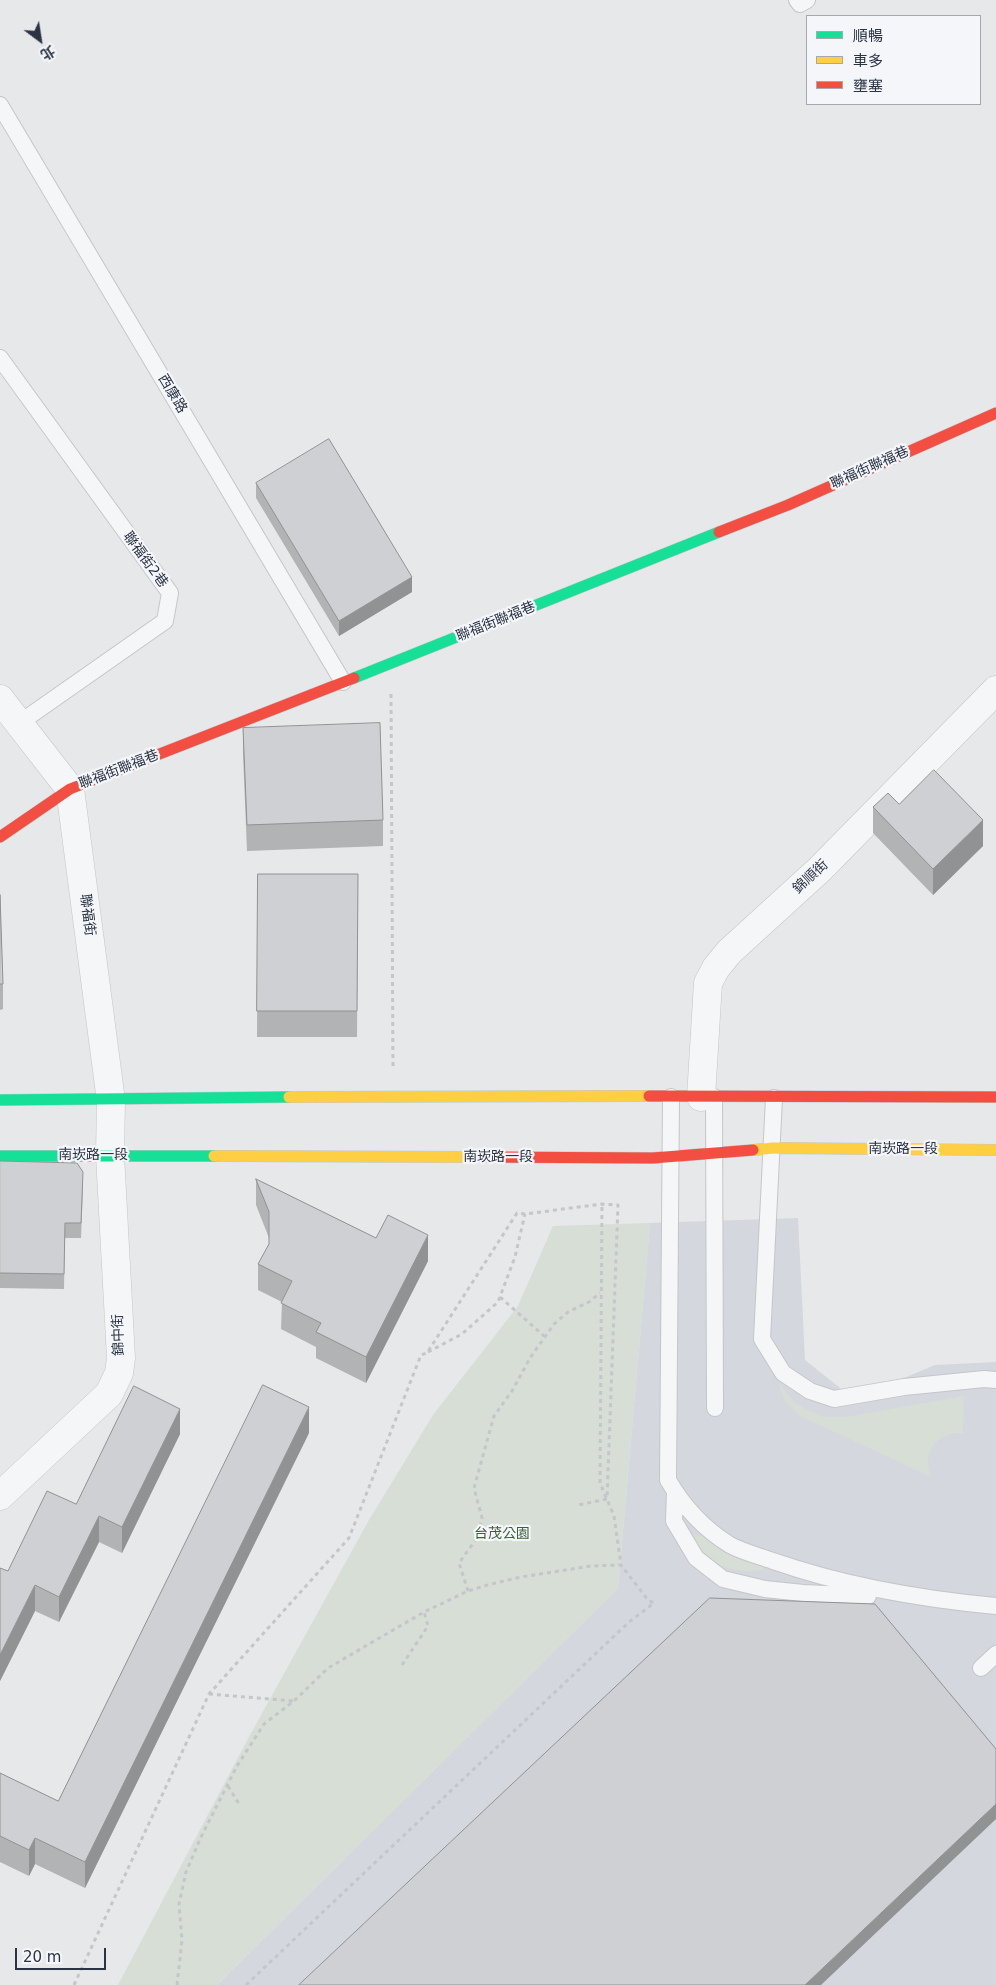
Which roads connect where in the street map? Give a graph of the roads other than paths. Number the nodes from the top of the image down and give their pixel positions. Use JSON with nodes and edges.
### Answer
{"nodes":[{"id":1,"x":0,"y":105,"type":"edge"},
{"id":2,"x":0,"y":358,"type":"edge"},
{"id":3,"x":996,"y":413,"type":"edge"},
{"id":4,"x":343,"y":682,"type":"junction"},
{"id":5,"x":996,"y":690,"type":"edge"},
{"id":6,"x":0,"y":699,"type":"edge"},
{"id":7,"x":18,"y":724,"type":"junction"},
{"id":8,"x":70,"y":789,"type":"junction"},
{"id":9,"x":0,"y":837,"type":"edge"},
{"id":10,"x":671,"y":1097,"type":"junction"},
{"id":11,"x":707,"y":1097,"type":"junction"},
{"id":12,"x":996,"y":1097,"type":"edge"},
{"id":13,"x":774,"y":1098,"type":"junction"},
{"id":14,"x":0,"y":1100,"type":"edge"},
{"id":15,"x":111,"y":1101,"type":"junction"},
{"id":16,"x":773,"y":1148,"type":"junction"},
{"id":17,"x":996,"y":1150,"type":"edge"},
{"id":18,"x":110,"y":1155,"type":"junction"},
{"id":19,"x":0,"y":1156,"type":"edge"},
{"id":20,"x":671,"y":1156,"type":"junction"},
{"id":21,"x":996,"y":1380,"type":"edge"},
{"id":22,"x":715,"y":1408,"type":"dead end"},
{"id":23,"x":676,"y":1492,"type":"junction"},
{"id":24,"x":0,"y":1496,"type":"edge"},
{"id":25,"x":918,"y":1597,"type":"junction"},
{"id":26,"x":996,"y":1606,"type":"edge"},
{"id":27,"x":996,"y":1654,"type":"edge"},
{"id":28,"x":981,"y":1668,"type":"dead end"}],
"edges":[{"from":1,"to":4,"type":"lane","name":"西康路"},
{"from":2,"to":7,"type":"lane","name":"聯福街2巷"},
{"from":3,"to":4,"type":"main road","name":"聯福街聯福巷"},
{"from":4,"to":8,"type":"main road","name":"聯福街聯福巷"},
{"from":5,"to":11,"type":"street","name":"錦順街"},
{"from":6,"to":7,"type":"street"},
{"from":7,"to":8,"type":"street"},
{"from":8,"to":9,"type":"main road","name":"聯福街聯福巷"},
{"from":8,"to":15,"type":"street","name":"聯福街"},
{"from":10,"to":11,"type":"main road"},
{"from":10,"to":15,"type":"main road"},
{"from":10,"to":20,"type":"lane"},
{"from":11,"to":13,"type":"main road"},
{"from":11,"to":22,"type":"lane"},
{"from":12,"to":13,"type":"main road"},
{"from":13,"to":16,"type":"lane"},
{"from":14,"to":15,"type":"main road"},
{"from":15,"to":18,"type":"street","name":"聯福街"},
{"from":16,"to":17,"type":"main road","name":"南崁路一段"},
{"from":16,"to":20,"type":"main road","name":"南崁路一段"},
{"from":16,"to":21,"type":"lane"},
{"from":18,"to":19,"type":"main road","name":"南崁路一段"},
{"from":18,"to":20,"type":"main road","name":"南崁路一段"},
{"from":18,"to":24,"type":"street","name":"錦中街"},
{"from":20,"to":23,"type":"lane"},
{"from":23,"to":25,"type":"lane"},
{"from":23,"to":25,"type":"lane"},
{"from":25,"to":26,"type":"lane"},
{"from":27,"to":28,"type":"lane"}]}
